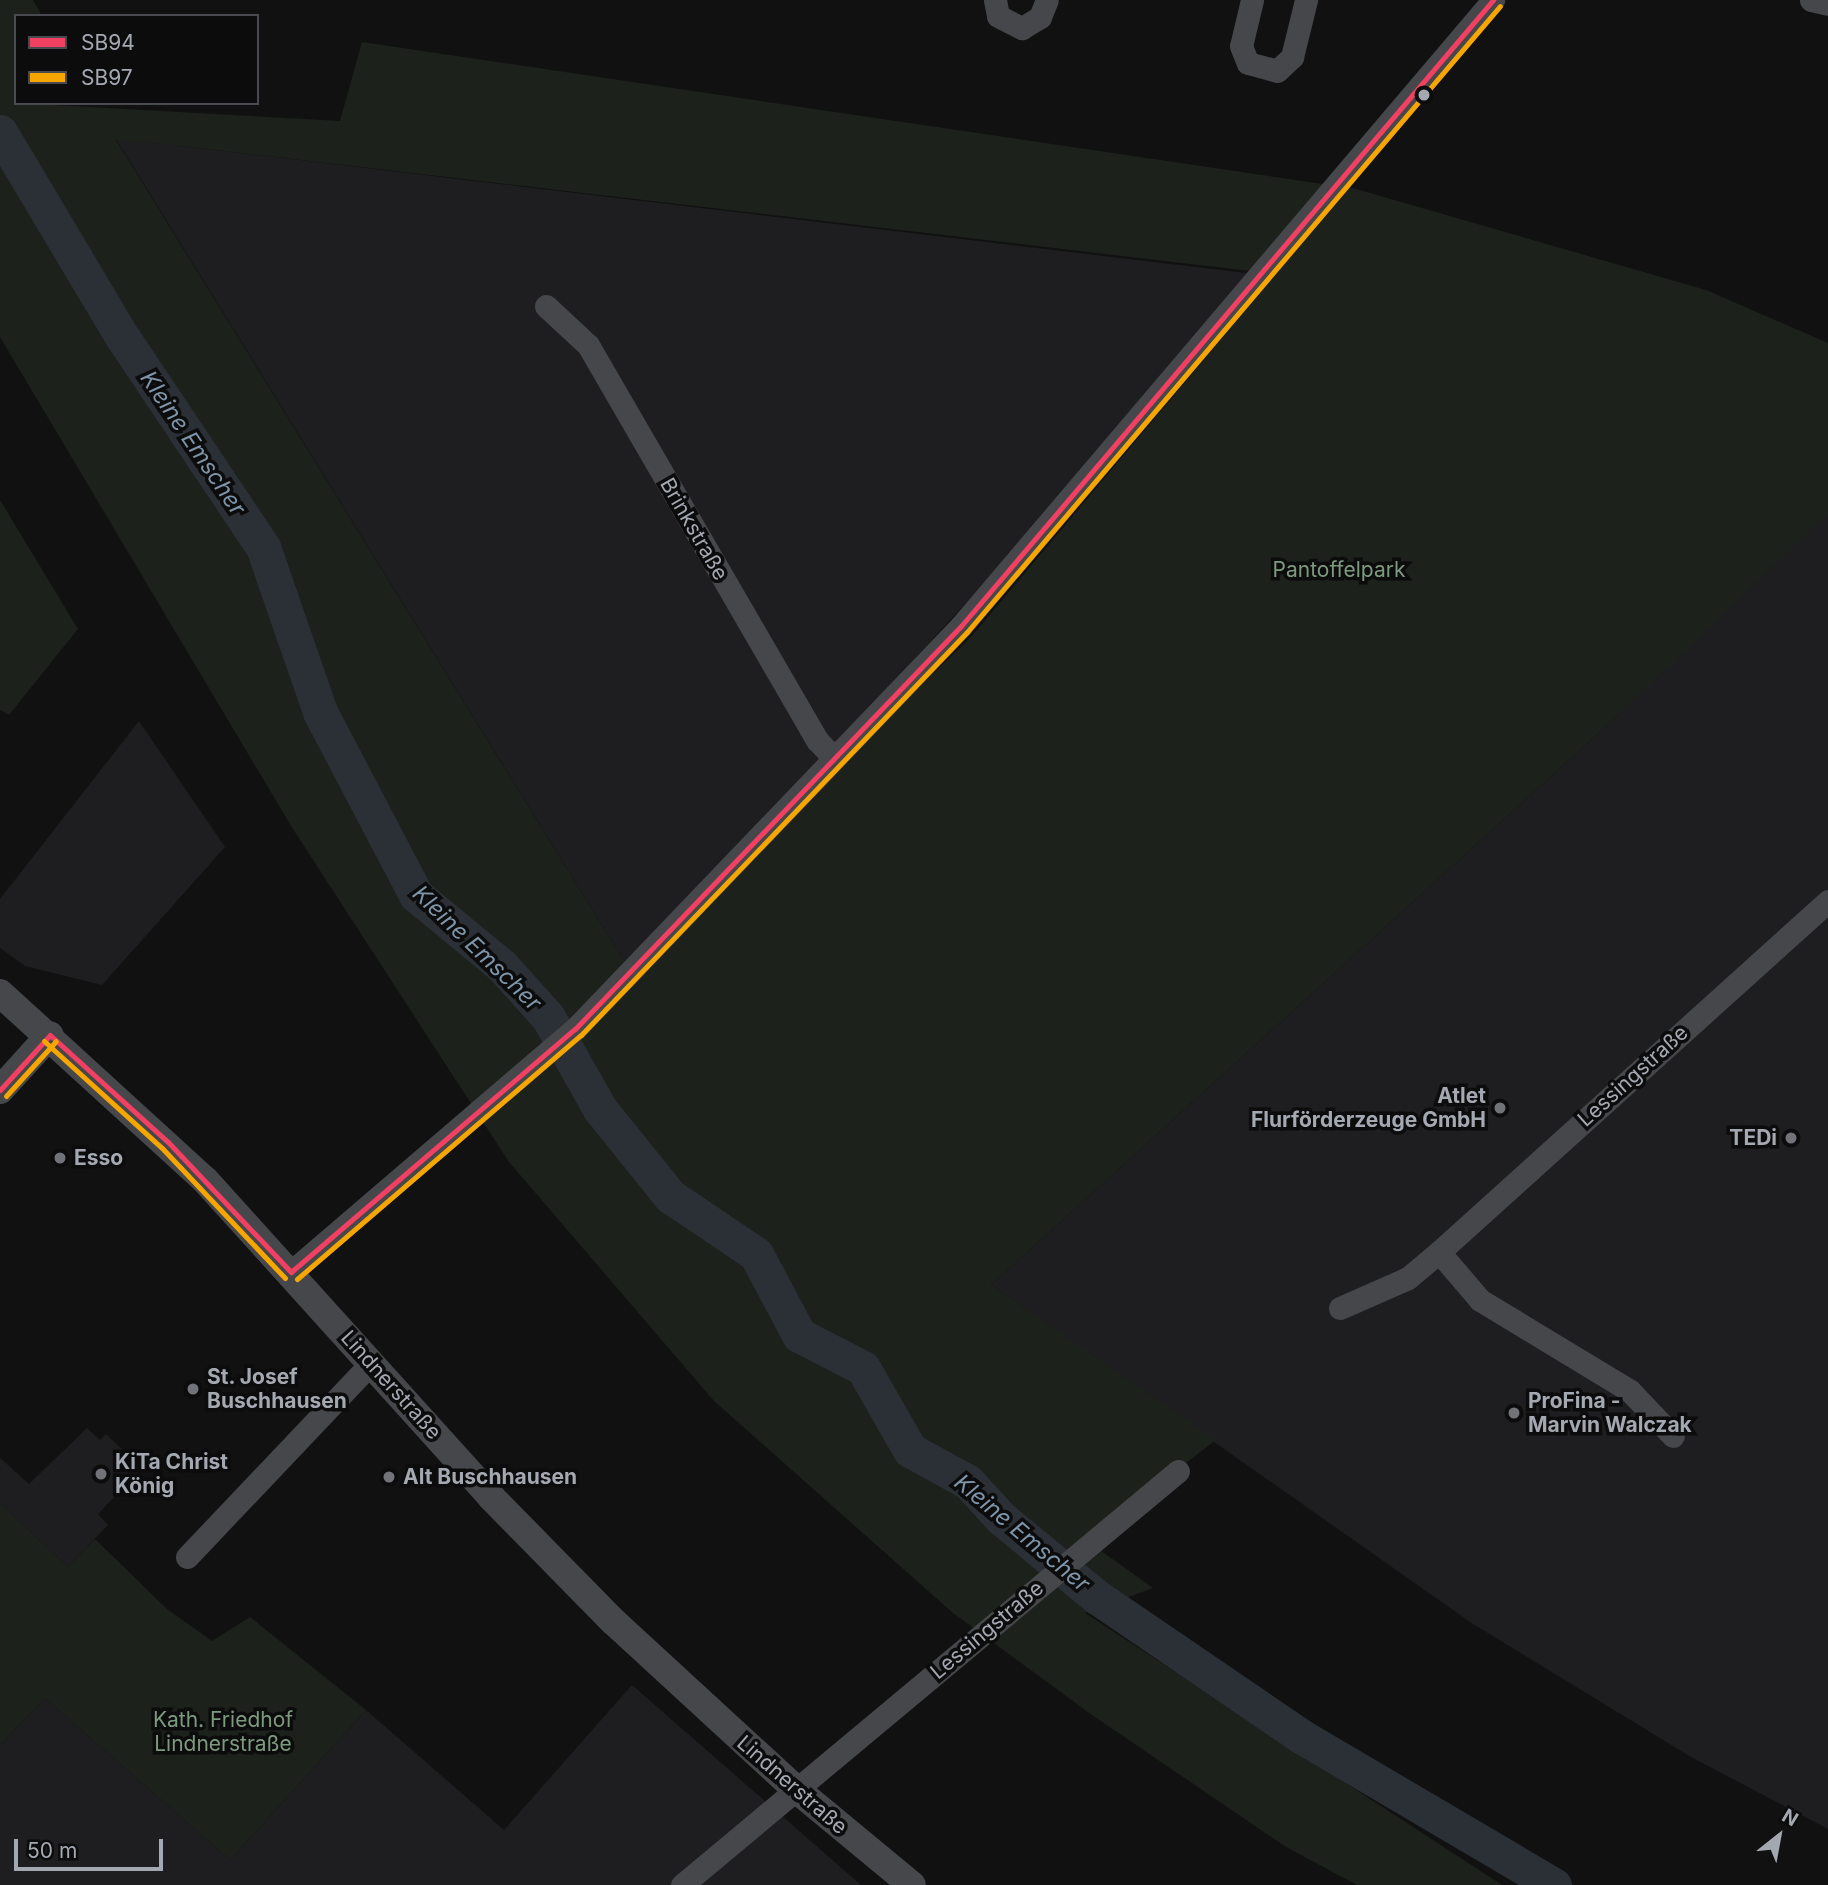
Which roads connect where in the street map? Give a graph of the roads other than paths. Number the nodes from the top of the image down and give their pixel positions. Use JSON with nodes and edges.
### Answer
{"nodes":[{"id":1,"x":995,"y":0,"type":"edge"},
{"id":2,"x":1047,"y":0,"type":"edge"},
{"id":3,"x":1252,"y":0,"type":"edge"},
{"id":4,"x":1306,"y":0,"type":"edge"},
{"id":5,"x":1493,"y":0,"type":"edge"},
{"id":6,"x":1811,"y":0,"type":"edge"},
{"id":7,"x":1828,"y":4,"type":"edge"},
{"id":8,"x":546,"y":306,"type":"dead end"},
{"id":9,"x":834,"y":758,"type":"junction"},
{"id":10,"x":1828,"y":901,"type":"edge"},
{"id":11,"x":0,"y":993,"type":"edge"},
{"id":12,"x":50,"y":1035,"type":"junction"},
{"id":13,"x":0,"y":1090,"type":"edge"},
{"id":14,"x":1439,"y":1252,"type":"junction"},
{"id":15,"x":291,"y":1272,"type":"junction"},
{"id":16,"x":1340,"y":1308,"type":"dead end"},
{"id":17,"x":371,"y":1363,"type":"junction"},
{"id":18,"x":1673,"y":1436,"type":"dead end"},
{"id":19,"x":1178,"y":1471,"type":"dead end"},
{"id":20,"x":187,"y":1557,"type":"dead end"},
{"id":21,"x":797,"y":1790,"type":"junction"},
{"id":22,"x":682,"y":1885,"type":"edge"},
{"id":23,"x":912,"y":1885,"type":"edge"}],
"edges":[{"from":1,"to":2,"type":"street"},
{"from":3,"to":4,"type":"street"},
{"from":5,"to":9,"type":"street"},
{"from":6,"to":7,"type":"street"},
{"from":8,"to":9,"type":"street","name":"Brinkstraße"},
{"from":9,"to":15,"type":"street"},
{"from":10,"to":14,"type":"street","name":"Lessingstraße"},
{"from":11,"to":12,"type":"street","name":"Lindnerstraße"},
{"from":12,"to":13,"type":"street"},
{"from":12,"to":15,"type":"street","name":"Lindnerstraße"},
{"from":14,"to":16,"type":"street","name":"Lessingstraße"},
{"from":14,"to":18,"type":"street"},
{"from":15,"to":17,"type":"street","name":"Lindnerstraße"},
{"from":17,"to":20,"type":"street"},
{"from":17,"to":21,"type":"street","name":"Lindnerstraße"},
{"from":19,"to":21,"type":"street","name":"Lessingstraße"},
{"from":21,"to":22,"type":"street","name":"Lessingstraße"},
{"from":21,"to":23,"type":"street","name":"Lindnerstraße"}]}
